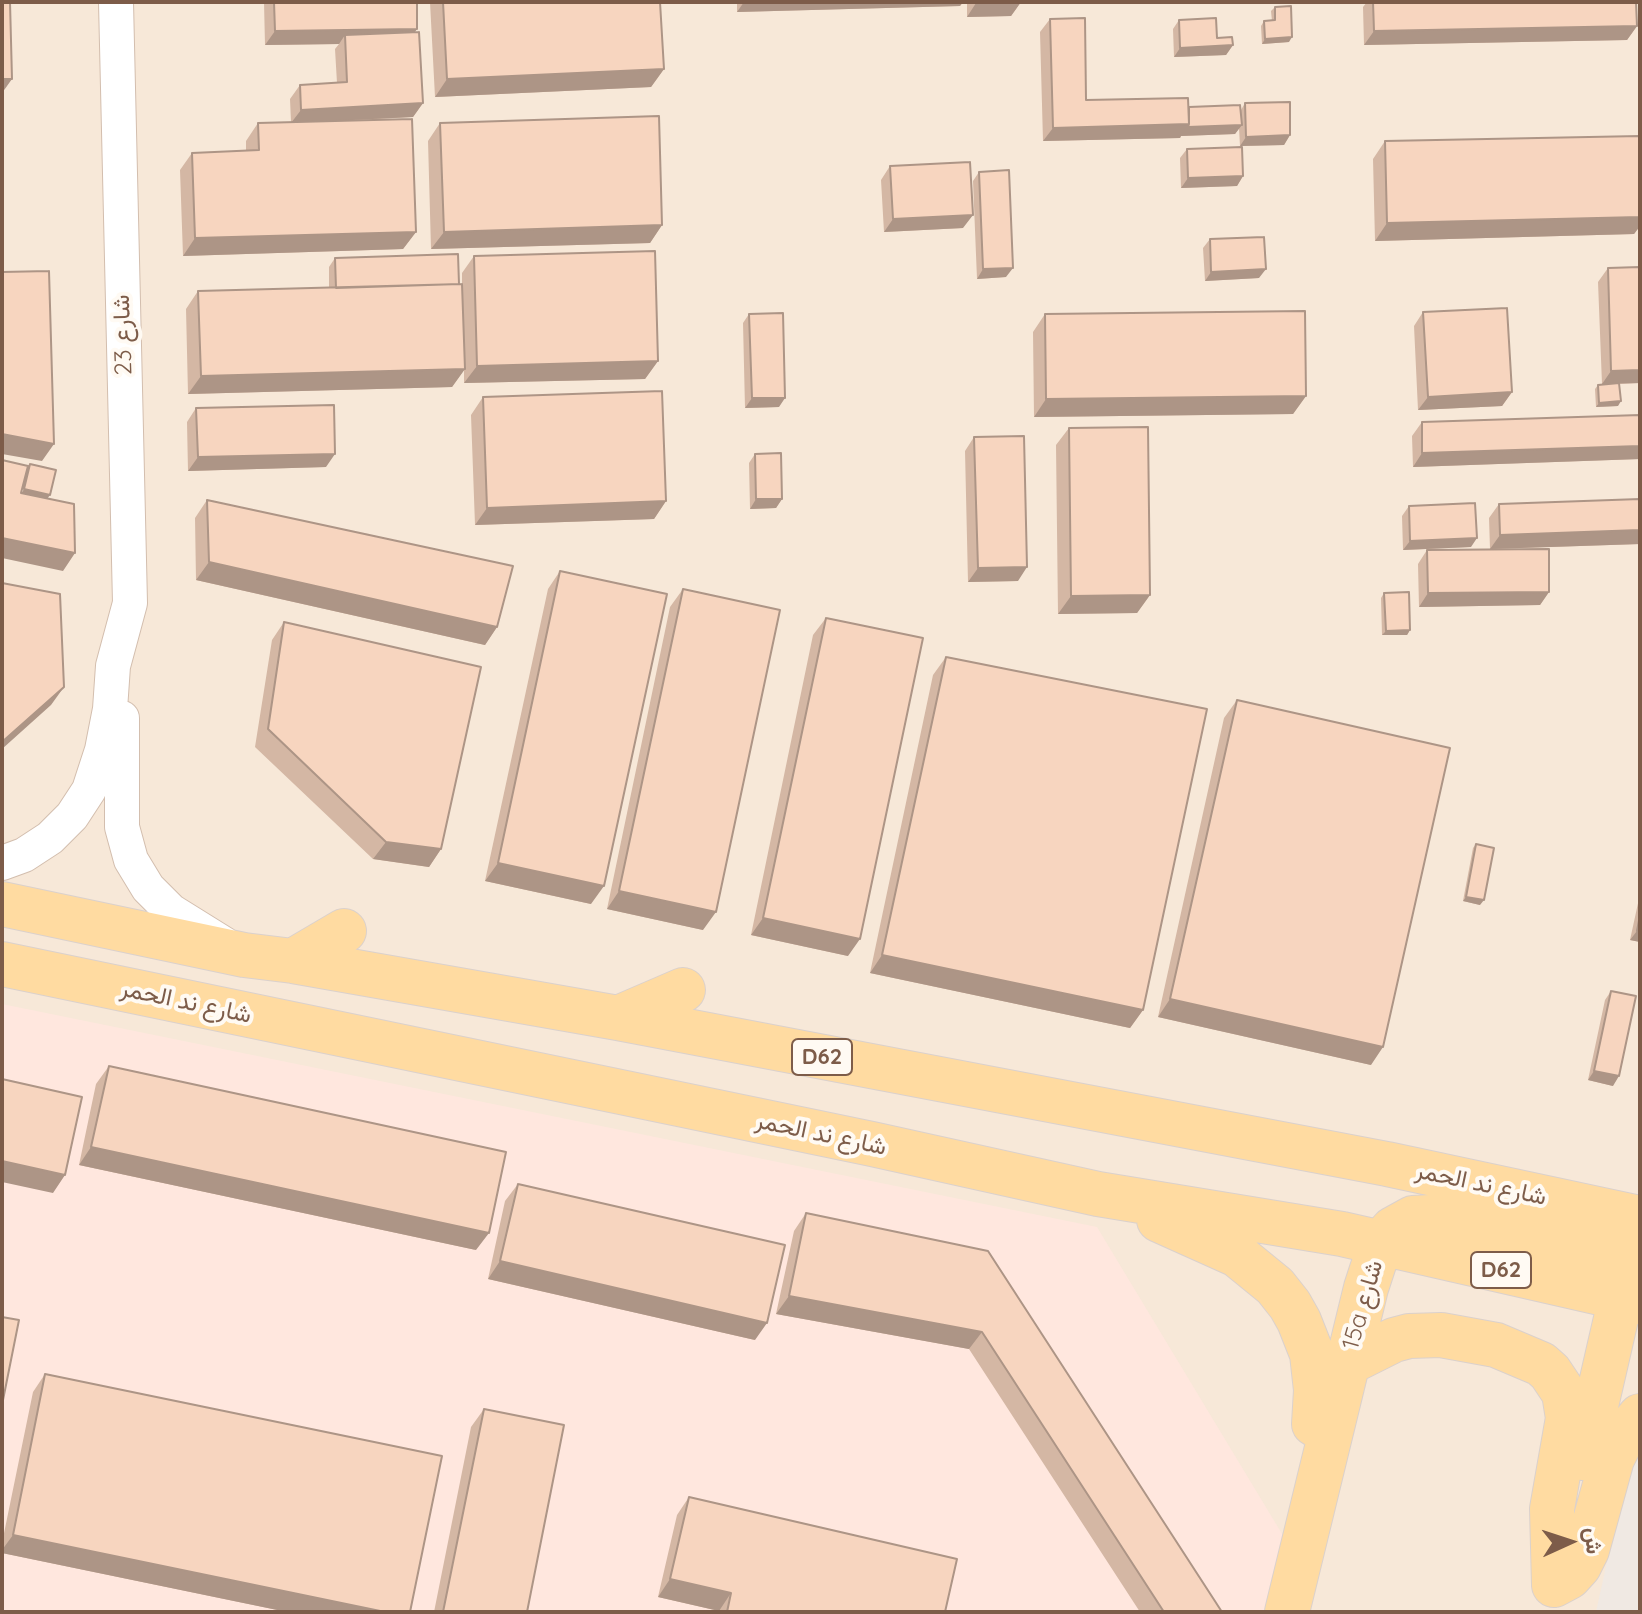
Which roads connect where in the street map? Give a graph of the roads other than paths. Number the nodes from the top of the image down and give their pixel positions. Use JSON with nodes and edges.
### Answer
{"nodes":[{"id":1,"x":116,"y":2,"type":"edge"},
{"id":2,"x":113,"y":666,"type":"junction"},
{"id":3,"x":2,"y":863,"type":"edge"},
{"id":4,"x":2,"y":904,"type":"edge"},
{"id":5,"x":344,"y":931,"type":"dead end"},
{"id":6,"x":244,"y":955,"type":"junction"},
{"id":7,"x":293,"y":961,"type":"junction"},
{"id":8,"x":2,"y":964,"type":"edge"},
{"id":9,"x":683,"y":990,"type":"dead end"},
{"id":10,"x":618,"y":1018,"type":"junction"},
{"id":11,"x":872,"y":1144,"type":"junction"},
{"id":12,"x":1387,"y":1164,"type":"junction"},
{"id":13,"x":1098,"y":1194,"type":"junction"},
{"id":14,"x":1625,"y":1234,"type":"edge"},
{"id":15,"x":1381,"y":1242,"type":"junction"},
{"id":16,"x":1630,"y":1300,"type":"edge"},
{"id":17,"x":1346,"y":1364,"type":"junction"},
{"id":18,"x":1640,"y":1416,"type":"edge"},
{"id":19,"x":1308,"y":1519,"type":"junction"},
{"id":20,"x":1551,"y":1598,"type":"edge"},
{"id":21,"x":1287,"y":1612,"type":"edge"}],
"edges":[{"from":1,"to":2,"type":"street","name":"شارع 23"},
{"from":2,"to":3,"type":"street","name":"شارع 23"},
{"from":2,"to":6,"type":"street","name":"شارع 23"},
{"from":4,"to":6,"type":"main road","name":"شارع ند الحمر","number":"D62"},
{"from":5,"to":7,"type":"main road"},
{"from":6,"to":7,"type":"main road","name":"شارع ند الحمر","number":"D62"},
{"from":7,"to":10,"type":"main road","name":"شارع ند الحمر","number":"D62"},
{"from":8,"to":11,"type":"main road","name":"شارع ند الحمر","number":"D62"},
{"from":9,"to":10,"type":"main road"},
{"from":10,"to":12,"type":"main road","name":"شارع ند الحمر","number":"D62"},
{"from":11,"to":12,"type":"main road"},
{"from":11,"to":13,"type":"main road","name":"شارع ند الحمر","number":"D62"},
{"from":12,"to":14,"type":"main road","name":"شارع ند الحمر","number":"D62"},
{"from":13,"to":15,"type":"main road","name":"شارع ند الحمر","number":"D62"},
{"from":13,"to":19,"type":"main road"},
{"from":14,"to":15,"type":"main road","name":"15a شارع"},
{"from":14,"to":16,"type":"main road"},
{"from":15,"to":16,"type":"main road","name":"شارع ند الحمر","number":"D62"},
{"from":15,"to":17,"type":"main road","name":"15a شارع"},
{"from":16,"to":20,"type":"main road"},
{"from":17,"to":19,"type":"main road","name":"15a شارع"},
{"from":17,"to":20,"type":"main road"},
{"from":18,"to":20,"type":"main road"},
{"from":19,"to":21,"type":"main road","name":"15a شارع"}]}
